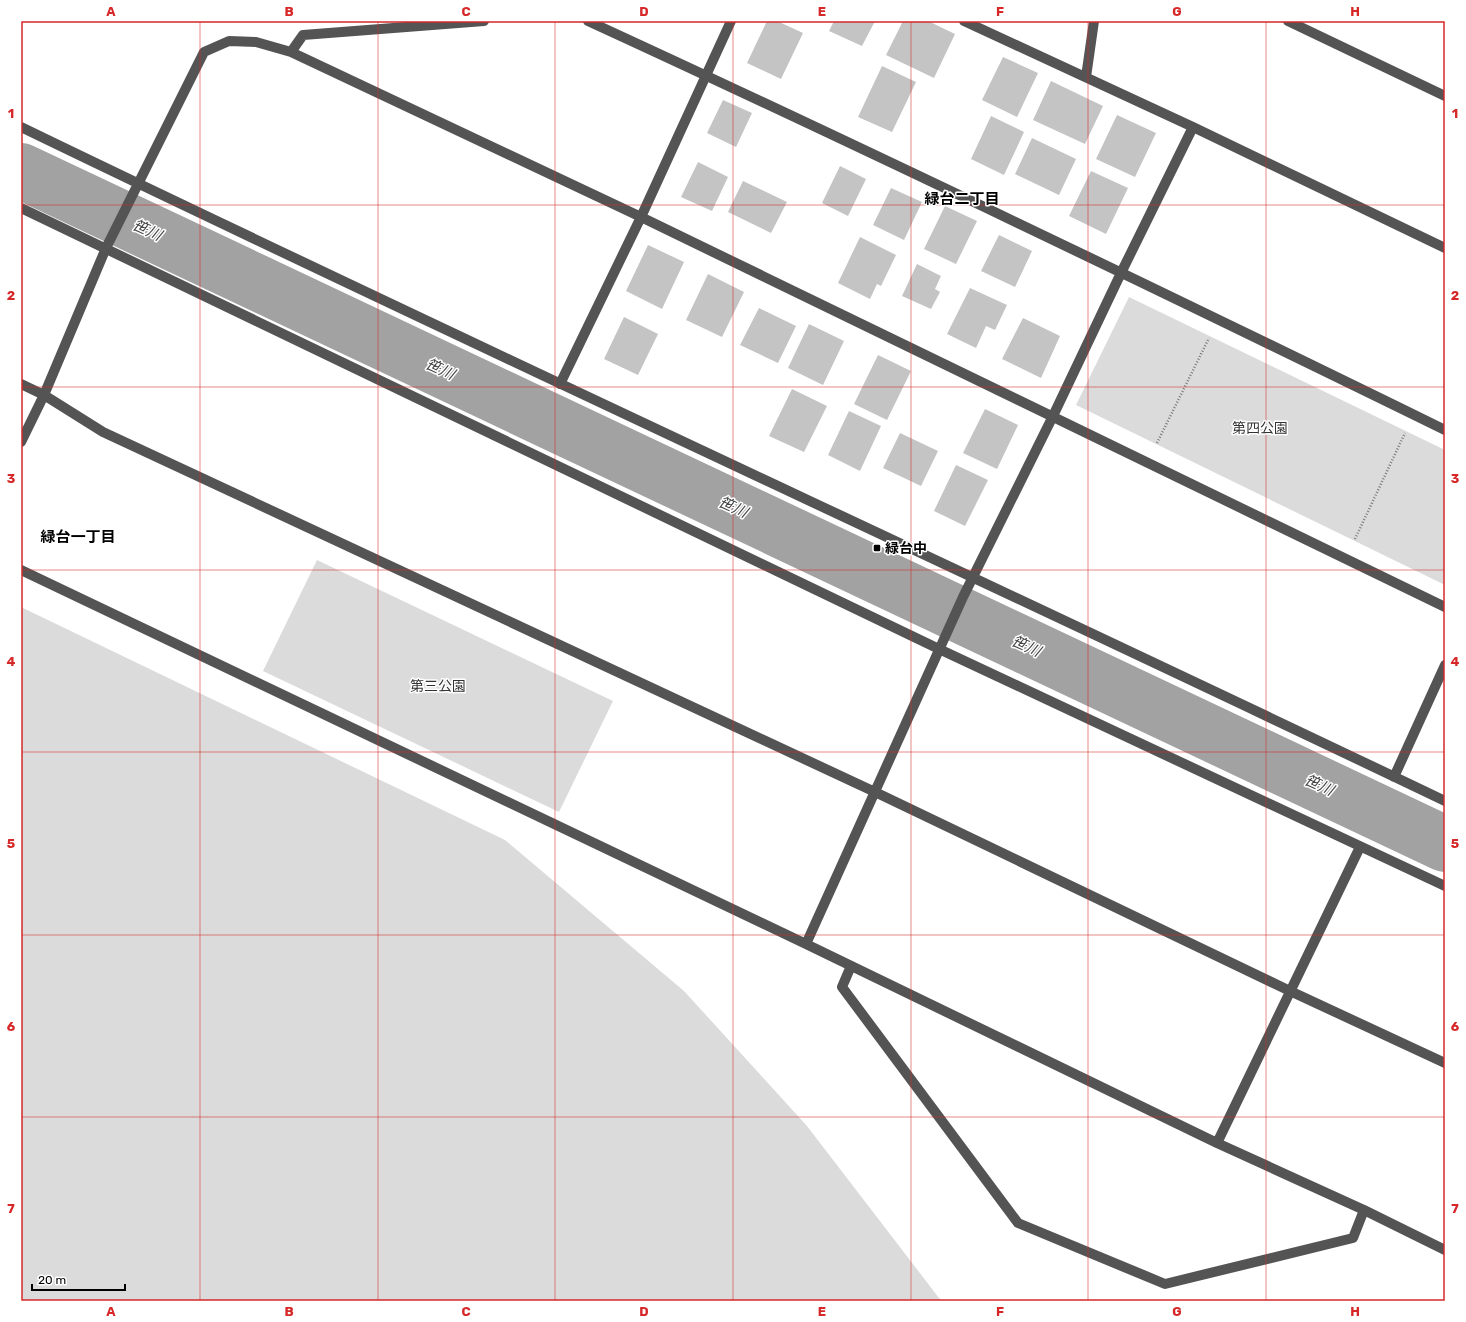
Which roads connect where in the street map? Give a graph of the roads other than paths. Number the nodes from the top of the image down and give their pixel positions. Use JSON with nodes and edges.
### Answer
{"nodes":[{"id":1,"x":484,"y":21,"type":"edge"},
{"id":2,"x":588,"y":21,"type":"edge"},
{"id":3,"x":731,"y":21,"type":"edge"},
{"id":4,"x":964,"y":21,"type":"edge"},
{"id":5,"x":1094,"y":21,"type":"edge"},
{"id":6,"x":1288,"y":21,"type":"edge"},
{"id":7,"x":291,"y":52,"type":"junction"},
{"id":8,"x":706,"y":75,"type":"junction"},
{"id":9,"x":1086,"y":77,"type":"junction"},
{"id":10,"x":1445,"y":96,"type":"edge"},
{"id":11,"x":21,"y":127,"type":"edge"},
{"id":12,"x":1193,"y":127,"type":"junction"},
{"id":13,"x":138,"y":184,"type":"junction"},
{"id":14,"x":21,"y":208,"type":"edge"},
{"id":15,"x":641,"y":217,"type":"junction"},
{"id":16,"x":106,"y":248,"type":"junction"},
{"id":17,"x":1445,"y":248,"type":"edge"},
{"id":18,"x":1121,"y":273,"type":"junction"},
{"id":19,"x":21,"y":384,"type":"edge"},
{"id":20,"x":560,"y":384,"type":"junction"},
{"id":21,"x":44,"y":395,"type":"junction"},
{"id":22,"x":1054,"y":416,"type":"junction"},
{"id":23,"x":1445,"y":430,"type":"edge"},
{"id":24,"x":21,"y":442,"type":"edge"},
{"id":25,"x":21,"y":570,"type":"edge"},
{"id":26,"x":973,"y":577,"type":"junction"},
{"id":27,"x":1445,"y":606,"type":"edge"},
{"id":28,"x":940,"y":649,"type":"junction"},
{"id":29,"x":1445,"y":665,"type":"edge"},
{"id":30,"x":1394,"y":776,"type":"junction"},
{"id":31,"x":875,"y":792,"type":"junction"},
{"id":32,"x":1445,"y":801,"type":"edge"},
{"id":33,"x":1360,"y":846,"type":"junction"},
{"id":34,"x":1445,"y":886,"type":"edge"},
{"id":35,"x":806,"y":944,"type":"junction"},
{"id":36,"x":851,"y":966,"type":"junction"},
{"id":37,"x":1290,"y":991,"type":"junction"},
{"id":38,"x":1445,"y":1062,"type":"edge"},
{"id":39,"x":1217,"y":1143,"type":"junction"},
{"id":40,"x":1364,"y":1210,"type":"junction"},
{"id":41,"x":1445,"y":1250,"type":"edge"}],
"edges":[{"from":1,"to":7,"type":"street"},
{"from":2,"to":8,"type":"street"},
{"from":3,"to":8,"type":"street"},
{"from":4,"to":9,"type":"street"},
{"from":5,"to":9,"type":"street"},
{"from":6,"to":10,"type":"street"},
{"from":7,"to":13,"type":"street"},
{"from":7,"to":15,"type":"street"},
{"from":8,"to":15,"type":"street"},
{"from":8,"to":18,"type":"street"},
{"from":9,"to":12,"type":"street"},
{"from":11,"to":13,"type":"street"},
{"from":12,"to":17,"type":"street"},
{"from":12,"to":18,"type":"street"},
{"from":13,"to":16,"type":"street"},
{"from":13,"to":20,"type":"street"},
{"from":14,"to":16,"type":"street"},
{"from":15,"to":20,"type":"street"},
{"from":15,"to":22,"type":"street"},
{"from":16,"to":21,"type":"street"},
{"from":16,"to":28,"type":"street"},
{"from":18,"to":22,"type":"street"},
{"from":18,"to":23,"type":"street"},
{"from":19,"to":21,"type":"street"},
{"from":20,"to":26,"type":"street"},
{"from":21,"to":24,"type":"street"},
{"from":21,"to":31,"type":"street"},
{"from":22,"to":26,"type":"street"},
{"from":22,"to":27,"type":"street"},
{"from":25,"to":35,"type":"street"},
{"from":26,"to":28,"type":"street"},
{"from":26,"to":30,"type":"street"},
{"from":28,"to":31,"type":"street"},
{"from":28,"to":33,"type":"street"},
{"from":29,"to":30,"type":"street"},
{"from":30,"to":32,"type":"street"},
{"from":31,"to":35,"type":"street"},
{"from":31,"to":37,"type":"street"},
{"from":33,"to":34,"type":"street"},
{"from":33,"to":37,"type":"street"},
{"from":35,"to":36,"type":"street"},
{"from":36,"to":39,"type":"street"},
{"from":36,"to":40,"type":"street"},
{"from":37,"to":38,"type":"street"},
{"from":37,"to":39,"type":"street"},
{"from":39,"to":40,"type":"street"},
{"from":40,"to":41,"type":"street"}]}
